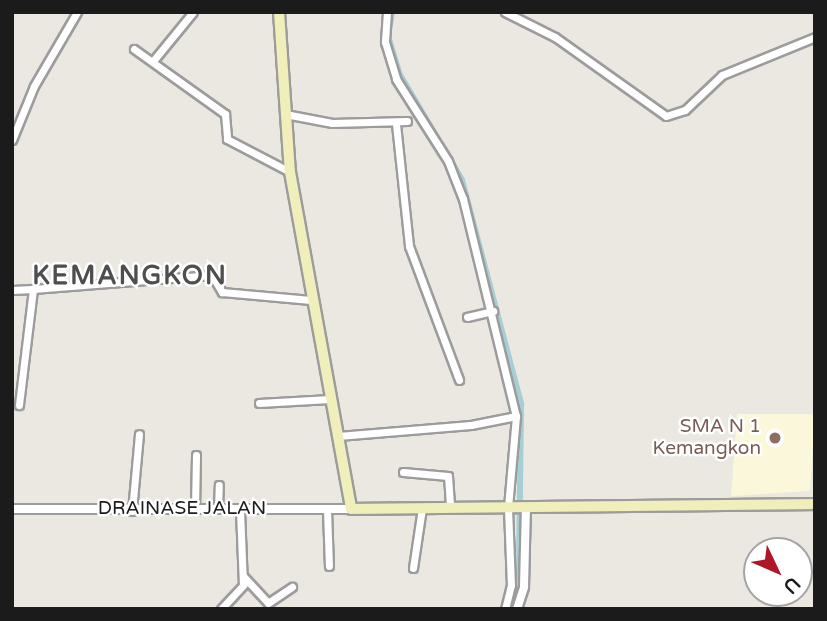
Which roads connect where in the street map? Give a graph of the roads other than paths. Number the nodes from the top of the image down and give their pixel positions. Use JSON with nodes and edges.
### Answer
{"nodes":[{"id":1,"x":77,"y":12,"type":"edge"},
{"id":2,"x":193,"y":12,"type":"edge"},
{"id":3,"x":279,"y":12,"type":"edge"},
{"id":4,"x":387,"y":12,"type":"edge"},
{"id":5,"x":505,"y":12,"type":"edge"},
{"id":6,"x":815,"y":37,"type":"edge"},
{"id":7,"x":134,"y":49,"type":"dead end"},
{"id":8,"x":153,"y":61,"type":"junction"},
{"id":9,"x":285,"y":114,"type":"junction"},
{"id":10,"x":407,"y":121,"type":"dead end"},
{"id":11,"x":396,"y":124,"type":"junction"},
{"id":12,"x":12,"y":140,"type":"edge"},
{"id":13,"x":290,"y":172,"type":"junction"},
{"id":14,"x":33,"y":289,"type":"junction"},
{"id":15,"x":12,"y":290,"type":"edge"},
{"id":16,"x":311,"y":300,"type":"junction"},
{"id":17,"x":493,"y":311,"type":"junction"},
{"id":18,"x":467,"y":317,"type":"dead end"},
{"id":19,"x":459,"y":380,"type":"dead end"},
{"id":20,"x":330,"y":399,"type":"junction"},
{"id":21,"x":259,"y":403,"type":"dead end"},
{"id":22,"x":19,"y":405,"type":"dead end"},
{"id":23,"x":516,"y":416,"type":"junction"},
{"id":24,"x":139,"y":434,"type":"dead end"},
{"id":25,"x":338,"y":436,"type":"junction"},
{"id":26,"x":196,"y":456,"type":"dead end"},
{"id":27,"x":403,"y":472,"type":"dead end"},
{"id":28,"x":219,"y":485,"type":"dead end"},
{"id":29,"x":815,"y":504,"type":"edge"},
{"id":30,"x":526,"y":507,"type":"junction"},
{"id":31,"x":218,"y":508,"type":"junction"},
{"id":32,"x":422,"y":508,"type":"junction"},
{"id":33,"x":450,"y":508,"type":"junction"},
{"id":34,"x":509,"y":508,"type":"junction"},
{"id":35,"x":12,"y":509,"type":"edge"},
{"id":36,"x":195,"y":509,"type":"junction"},
{"id":37,"x":240,"y":509,"type":"junction"},
{"id":38,"x":351,"y":509,"type":"junction"},
{"id":39,"x":327,"y":510,"type":"junction"},
{"id":40,"x":132,"y":511,"type":"junction"},
{"id":41,"x":329,"y":566,"type":"dead end"},
{"id":42,"x":413,"y":568,"type":"dead end"},
{"id":43,"x":244,"y":577,"type":"junction"},
{"id":44,"x":292,"y":587,"type":"dead end"},
{"id":45,"x":520,"y":607,"type":"edge"},
{"id":46,"x":221,"y":609,"type":"edge"},
{"id":47,"x":505,"y":609,"type":"edge"}],
"edges":[{"from":1,"to":12,"type":"street"},
{"from":2,"to":8,"type":"street"},
{"from":3,"to":9,"type":"main road"},
{"from":4,"to":17,"type":"street"},
{"from":5,"to":6,"type":"street"},
{"from":7,"to":8,"type":"street"},
{"from":8,"to":13,"type":"street"},
{"from":9,"to":11,"type":"street"},
{"from":9,"to":13,"type":"main road"},
{"from":10,"to":11,"type":"street"},
{"from":11,"to":19,"type":"street"},
{"from":13,"to":16,"type":"main road"},
{"from":14,"to":15,"type":"street"},
{"from":14,"to":16,"type":"street"},
{"from":14,"to":22,"type":"street"},
{"from":16,"to":20,"type":"main road"},
{"from":17,"to":18,"type":"street"},
{"from":17,"to":23,"type":"street"},
{"from":20,"to":21,"type":"street"},
{"from":20,"to":25,"type":"main road"},
{"from":23,"to":25,"type":"street"},
{"from":23,"to":34,"type":"street"},
{"from":24,"to":40,"type":"street"},
{"from":25,"to":38,"type":"main road"},
{"from":26,"to":36,"type":"street"},
{"from":27,"to":33,"type":"street"},
{"from":28,"to":31,"type":"street"},
{"from":29,"to":30,"type":"main road"},
{"from":30,"to":34,"type":"main road"},
{"from":30,"to":45,"type":"street"},
{"from":31,"to":36,"type":"street","name":"DRAINASE JALAN"},
{"from":31,"to":37,"type":"street","name":"DRAINASE JALAN"},
{"from":32,"to":33,"type":"main road"},
{"from":32,"to":38,"type":"main road"},
{"from":32,"to":42,"type":"street"},
{"from":33,"to":34,"type":"main road"},
{"from":34,"to":47,"type":"street"},
{"from":35,"to":40,"type":"street","name":"DRAINASE JALAN"},
{"from":36,"to":40,"type":"street","name":"DRAINASE JALAN"},
{"from":37,"to":39,"type":"street","name":"DRAINASE JALAN"},
{"from":37,"to":43,"type":"street"},
{"from":38,"to":39,"type":"street","name":"DRAINASE JALAN"},
{"from":39,"to":41,"type":"street"},
{"from":43,"to":44,"type":"street"},
{"from":43,"to":46,"type":"street"}]}
